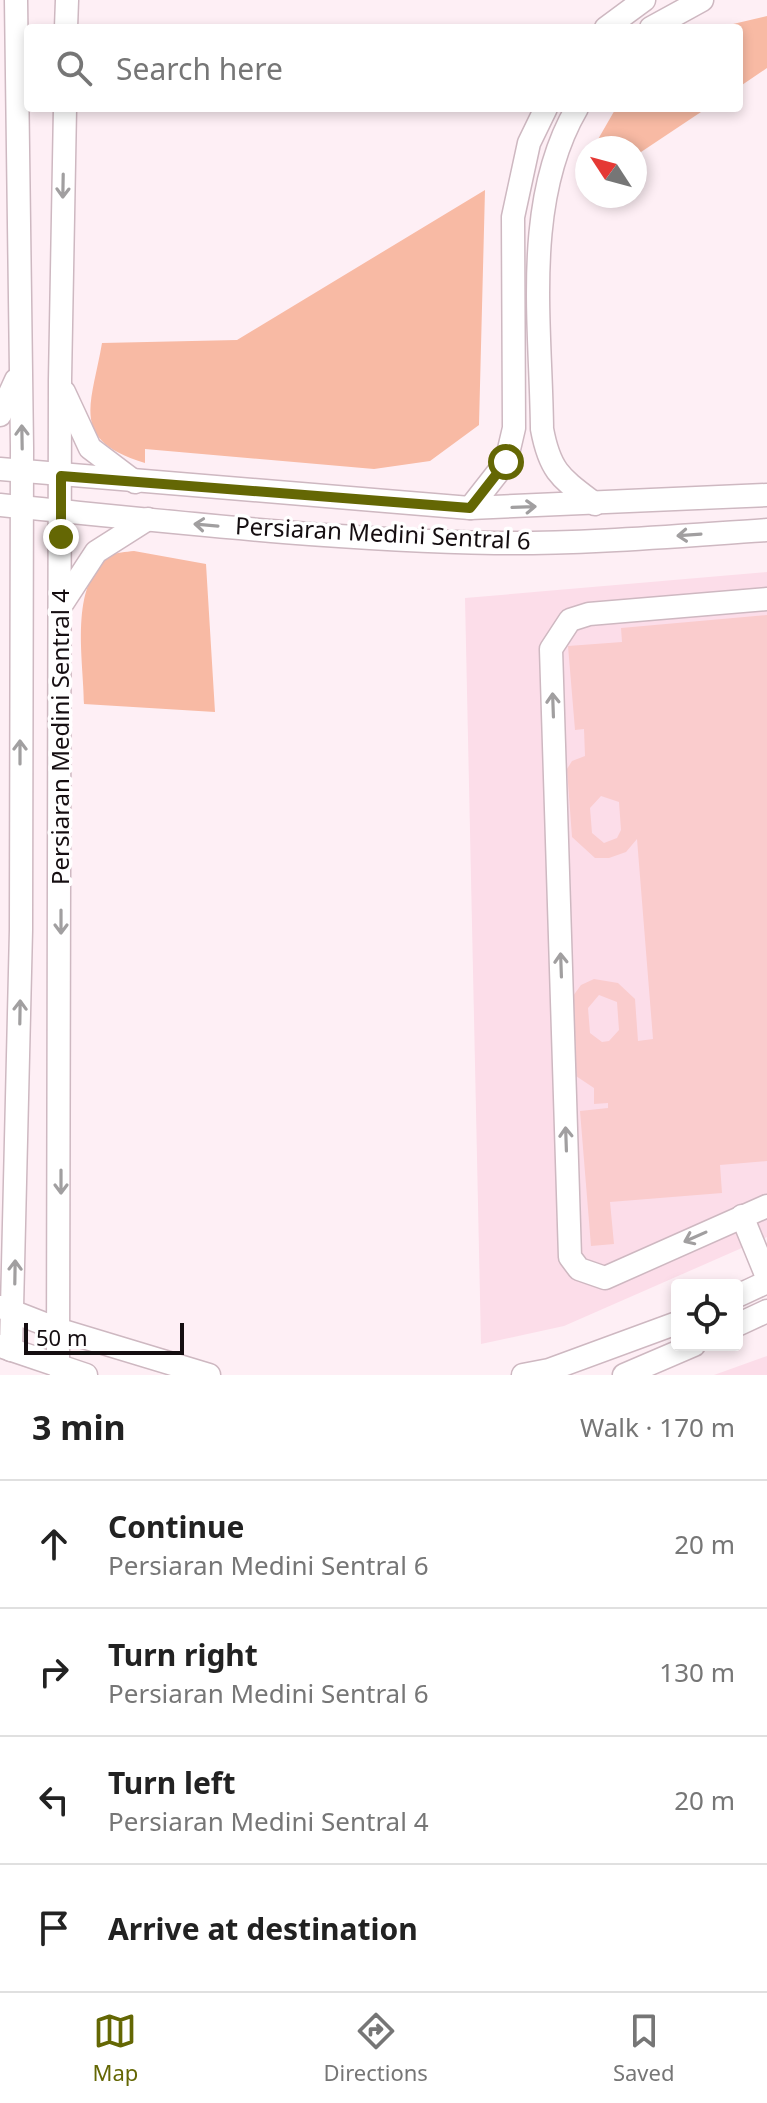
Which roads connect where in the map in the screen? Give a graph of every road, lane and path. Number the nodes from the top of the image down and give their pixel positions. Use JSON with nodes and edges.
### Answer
{"nodes":[{"id":1,"x":16,"y":0,"type":"edge"},
{"id":2,"x":67,"y":0,"type":"edge"},
{"id":3,"x":644,"y":0,"type":"edge"},
{"id":4,"x":702,"y":0,"type":"edge"},
{"id":5,"x":66,"y":24,"type":"edge"},
{"id":6,"x":611,"y":24,"type":"edge"},
{"id":7,"x":658,"y":24,"type":"edge"},
{"id":8,"x":65,"y":112,"type":"edge"},
{"id":9,"x":544,"y":112,"type":"edge"},
{"id":10,"x":575,"y":112,"type":"edge"},
{"id":11,"x":513,"y":278,"type":"junction"},
{"id":12,"x":540,"y":280,"type":"junction"},
{"id":13,"x":20,"y":370,"type":"junction"},
{"id":14,"x":60,"y":380,"type":"junction"},
{"id":15,"x":0,"y":415,"type":"edge"},
{"id":16,"x":11,"y":470,"type":"edge"},
{"id":17,"x":61,"y":476,"type":"junction"},
{"id":18,"x":136,"y":483,"type":"junction"},
{"id":19,"x":767,"y":495,"type":"edge"},
{"id":20,"x":595,"y":504,"type":"junction"},
{"id":21,"x":10,"y":506,"type":"edge"},
{"id":22,"x":470,"y":508,"type":"junction"},
{"id":23,"x":61,"y":511,"type":"junction"},
{"id":24,"x":148,"y":519,"type":"junction"},
{"id":25,"x":767,"y":530,"type":"edge"},
{"id":26,"x":767,"y":599,"type":"edge"},
{"id":27,"x":61,"y":606,"type":"junction"},
{"id":28,"x":10,"y":929,"type":"edge"},
{"id":29,"x":767,"y":1206,"type":"edge"},
{"id":30,"x":742,"y":1216,"type":"junction"},
{"id":31,"x":767,"y":1279,"type":"edge"},
{"id":32,"x":743,"y":1293,"type":"edge"},
{"id":33,"x":7,"y":1310,"type":"edge"},
{"id":34,"x":767,"y":1311,"type":"edge"},
{"id":35,"x":743,"y":1322,"type":"edge"},
{"id":36,"x":671,"y":1325,"type":"edge"},
{"id":37,"x":60,"y":1330,"type":"junction"},
{"id":38,"x":6,"y":1348,"type":"edge"},
{"id":39,"x":680,"y":1351,"type":"edge"},
{"id":40,"x":58,"y":1367,"type":"junction"},
{"id":41,"x":86,"y":1375,"type":"edge"},
{"id":42,"x":209,"y":1375,"type":"edge"},
{"id":43,"x":523,"y":1375,"type":"edge"},
{"id":44,"x":624,"y":1375,"type":"edge"}],
"edges":[{"from":1,"to":13,"type":"street","name":"Persiaran Medini Sentral 4"},
{"from":2,"to":5,"type":"street"},
{"from":3,"to":6,"type":"street"},
{"from":4,"to":7,"type":"street"},
{"from":8,"to":14,"type":"street","name":"Persiaran Medini Sentral 4","one_way":true},
{"from":9,"to":11,"type":"street","name":"Persiaran Medini Sentral 6"},
{"from":10,"to":12,"type":"street"},
{"from":11,"to":12,"type":"street"},
{"from":11,"to":22,"type":"street","name":"Persiaran Medini Sentral 6"},
{"from":12,"to":20,"type":"street"},
{"from":13,"to":15,"type":"street"},
{"from":16,"to":13,"type":"street","name":"Persiaran Medini Sentral 4","one_way":true},
{"from":14,"to":17,"type":"street","name":"Persiaran Medini Sentral 4"},
{"from":14,"to":18,"type":"street"},
{"from":16,"to":17,"type":"street","name":"Persiaran Medini Sentral 6"},
{"from":16,"to":21,"type":"street","name":"Persiaran Medini Sentral 4"},
{"from":17,"to":18,"type":"street","name":"Persiaran Medini Sentral 6"},
{"from":17,"to":23,"type":"street","name":"Persiaran Medini Sentral 4"},
{"from":18,"to":22,"type":"street","name":"Persiaran Medini Sentral 6"},
{"from":19,"to":20,"type":"street","name":"Persiaran Medini Sentral 6"},
{"from":22,"to":20,"type":"street","name":"Persiaran Medini Sentral 6","one_way":true},
{"from":21,"to":23,"type":"street","name":"Persiaran Medini Sentral 6"},
{"from":28,"to":21,"type":"street","name":"Persiaran Medini Sentral 4","one_way":true},
{"from":23,"to":24,"type":"street","name":"Persiaran Medini Sentral 6"},
{"from":23,"to":27,"type":"street","name":"Persiaran Medini Sentral 4"},
{"from":25,"to":24,"type":"street","name":"Persiaran Medini Sentral 6","one_way":true},
{"from":24,"to":27,"type":"street"},
{"from":30,"to":26,"type":"street","one_way":true},
{"from":27,"to":37,"type":"street","name":"Persiaran Medini Sentral 4","one_way":true},
{"from":33,"to":28,"type":"street","name":"Persiaran Medini Sentral 4","one_way":true},
{"from":29,"to":30,"type":"street"},
{"from":30,"to":31,"type":"street"},
{"from":31,"to":32,"type":"street"},
{"from":33,"to":37,"type":"street"},
{"from":33,"to":38,"type":"street","name":"Persiaran Medini Sentral 4"},
{"from":34,"to":35,"type":"street"},
{"from":36,"to":43,"type":"street"},
{"from":37,"to":40,"type":"street","name":"Persiaran Medini Sentral 4"},
{"from":37,"to":42,"type":"street"},
{"from":38,"to":40,"type":"street"},
{"from":39,"to":44,"type":"street"},
{"from":40,"to":41,"type":"street"}]}
